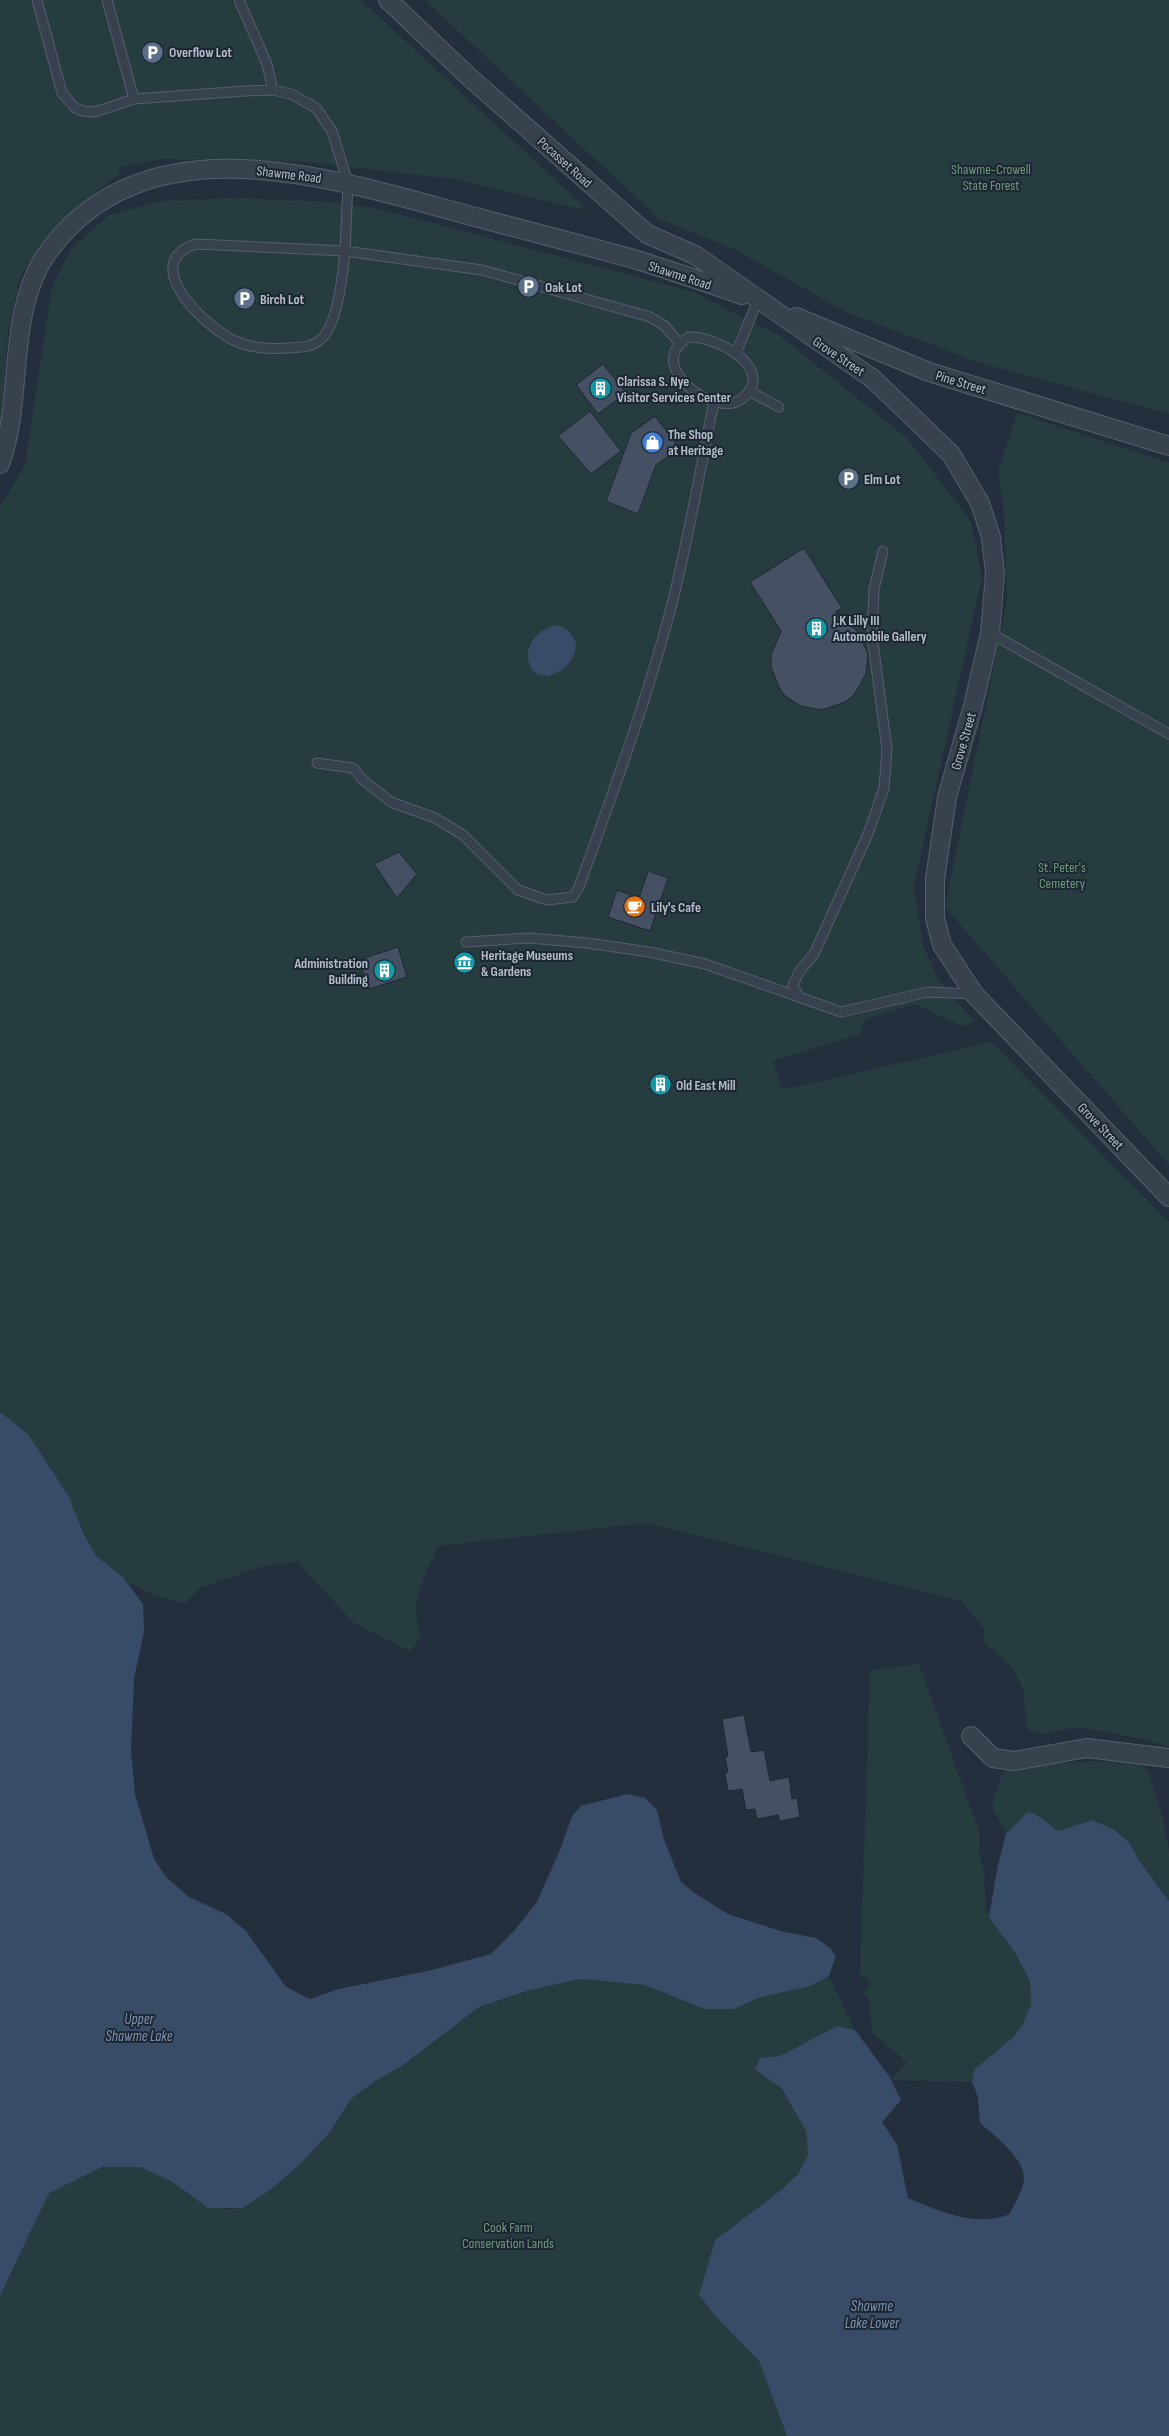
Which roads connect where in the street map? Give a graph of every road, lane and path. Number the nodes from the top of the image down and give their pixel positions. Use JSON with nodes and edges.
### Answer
{"nodes":[{"id":1,"x":37,"y":0,"type":"edge"},
{"id":2,"x":107,"y":0,"type":"edge"},
{"id":3,"x":239,"y":0,"type":"edge"},
{"id":4,"x":388,"y":0,"type":"edge"},
{"id":5,"x":273,"y":90,"type":"junction"},
{"id":6,"x":134,"y":100,"type":"junction"},
{"id":7,"x":348,"y":183,"type":"junction"},
{"id":8,"x":345,"y":252,"type":"junction"},
{"id":9,"x":758,"y":300,"type":"junction"},
{"id":10,"x":679,"y":343,"type":"junction"},
{"id":11,"x":736,"y":353,"type":"junction"},
{"id":12,"x":749,"y":391,"type":"junction"},
{"id":13,"x":714,"y":402,"type":"junction"},
{"id":14,"x":779,"y":406,"type":"dead end"},
{"id":15,"x":1169,"y":446,"type":"edge"},
{"id":16,"x":0,"y":464,"type":"edge"},
{"id":17,"x":883,"y":551,"type":"dead end"},
{"id":18,"x":990,"y":632,"type":"junction"},
{"id":19,"x":1169,"y":734,"type":"edge"},
{"id":20,"x":317,"y":763,"type":"dead end"},
{"id":21,"x":466,"y":942,"type":"dead end"},
{"id":22,"x":974,"y":994,"type":"junction"},
{"id":23,"x":799,"y":998,"type":"junction"},
{"id":24,"x":1169,"y":1197,"type":"edge"},
{"id":25,"x":971,"y":1736,"type":"dead end"},
{"id":26,"x":1169,"y":1758,"type":"edge"}],
"edges":[{"from":1,"to":6,"type":"lane"},
{"from":2,"to":6,"type":"lane"},
{"from":3,"to":5,"type":"lane"},
{"from":4,"to":9,"type":"street","name":"Pocasset Road"},
{"from":5,"to":6,"type":"lane"},
{"from":5,"to":7,"type":"lane"},
{"from":7,"to":8,"type":"lane"},
{"from":7,"to":9,"type":"street","name":"Shawme Road"},
{"from":7,"to":16,"type":"street","name":"Shawme Road"},
{"from":8,"to":8,"type":"lane"},
{"from":8,"to":10,"type":"lane"},
{"from":9,"to":11,"type":"lane"},
{"from":9,"to":15,"type":"street","name":"Pine Street"},
{"from":9,"to":18,"type":"street","name":"Grove Street"},
{"from":10,"to":11,"type":"lane"},
{"from":10,"to":13,"type":"lane"},
{"from":11,"to":12,"type":"lane"},
{"from":12,"to":13,"type":"lane"},
{"from":12,"to":14,"type":"lane"},
{"from":13,"to":20,"type":"lane"},
{"from":17,"to":23,"type":"lane"},
{"from":18,"to":19,"type":"lane"},
{"from":18,"to":22,"type":"street","name":"Grove Street"},
{"from":21,"to":23,"type":"lane"},
{"from":22,"to":23,"type":"lane"},
{"from":22,"to":24,"type":"street","name":"Grove Street"},
{"from":25,"to":26,"type":"street"}]}
